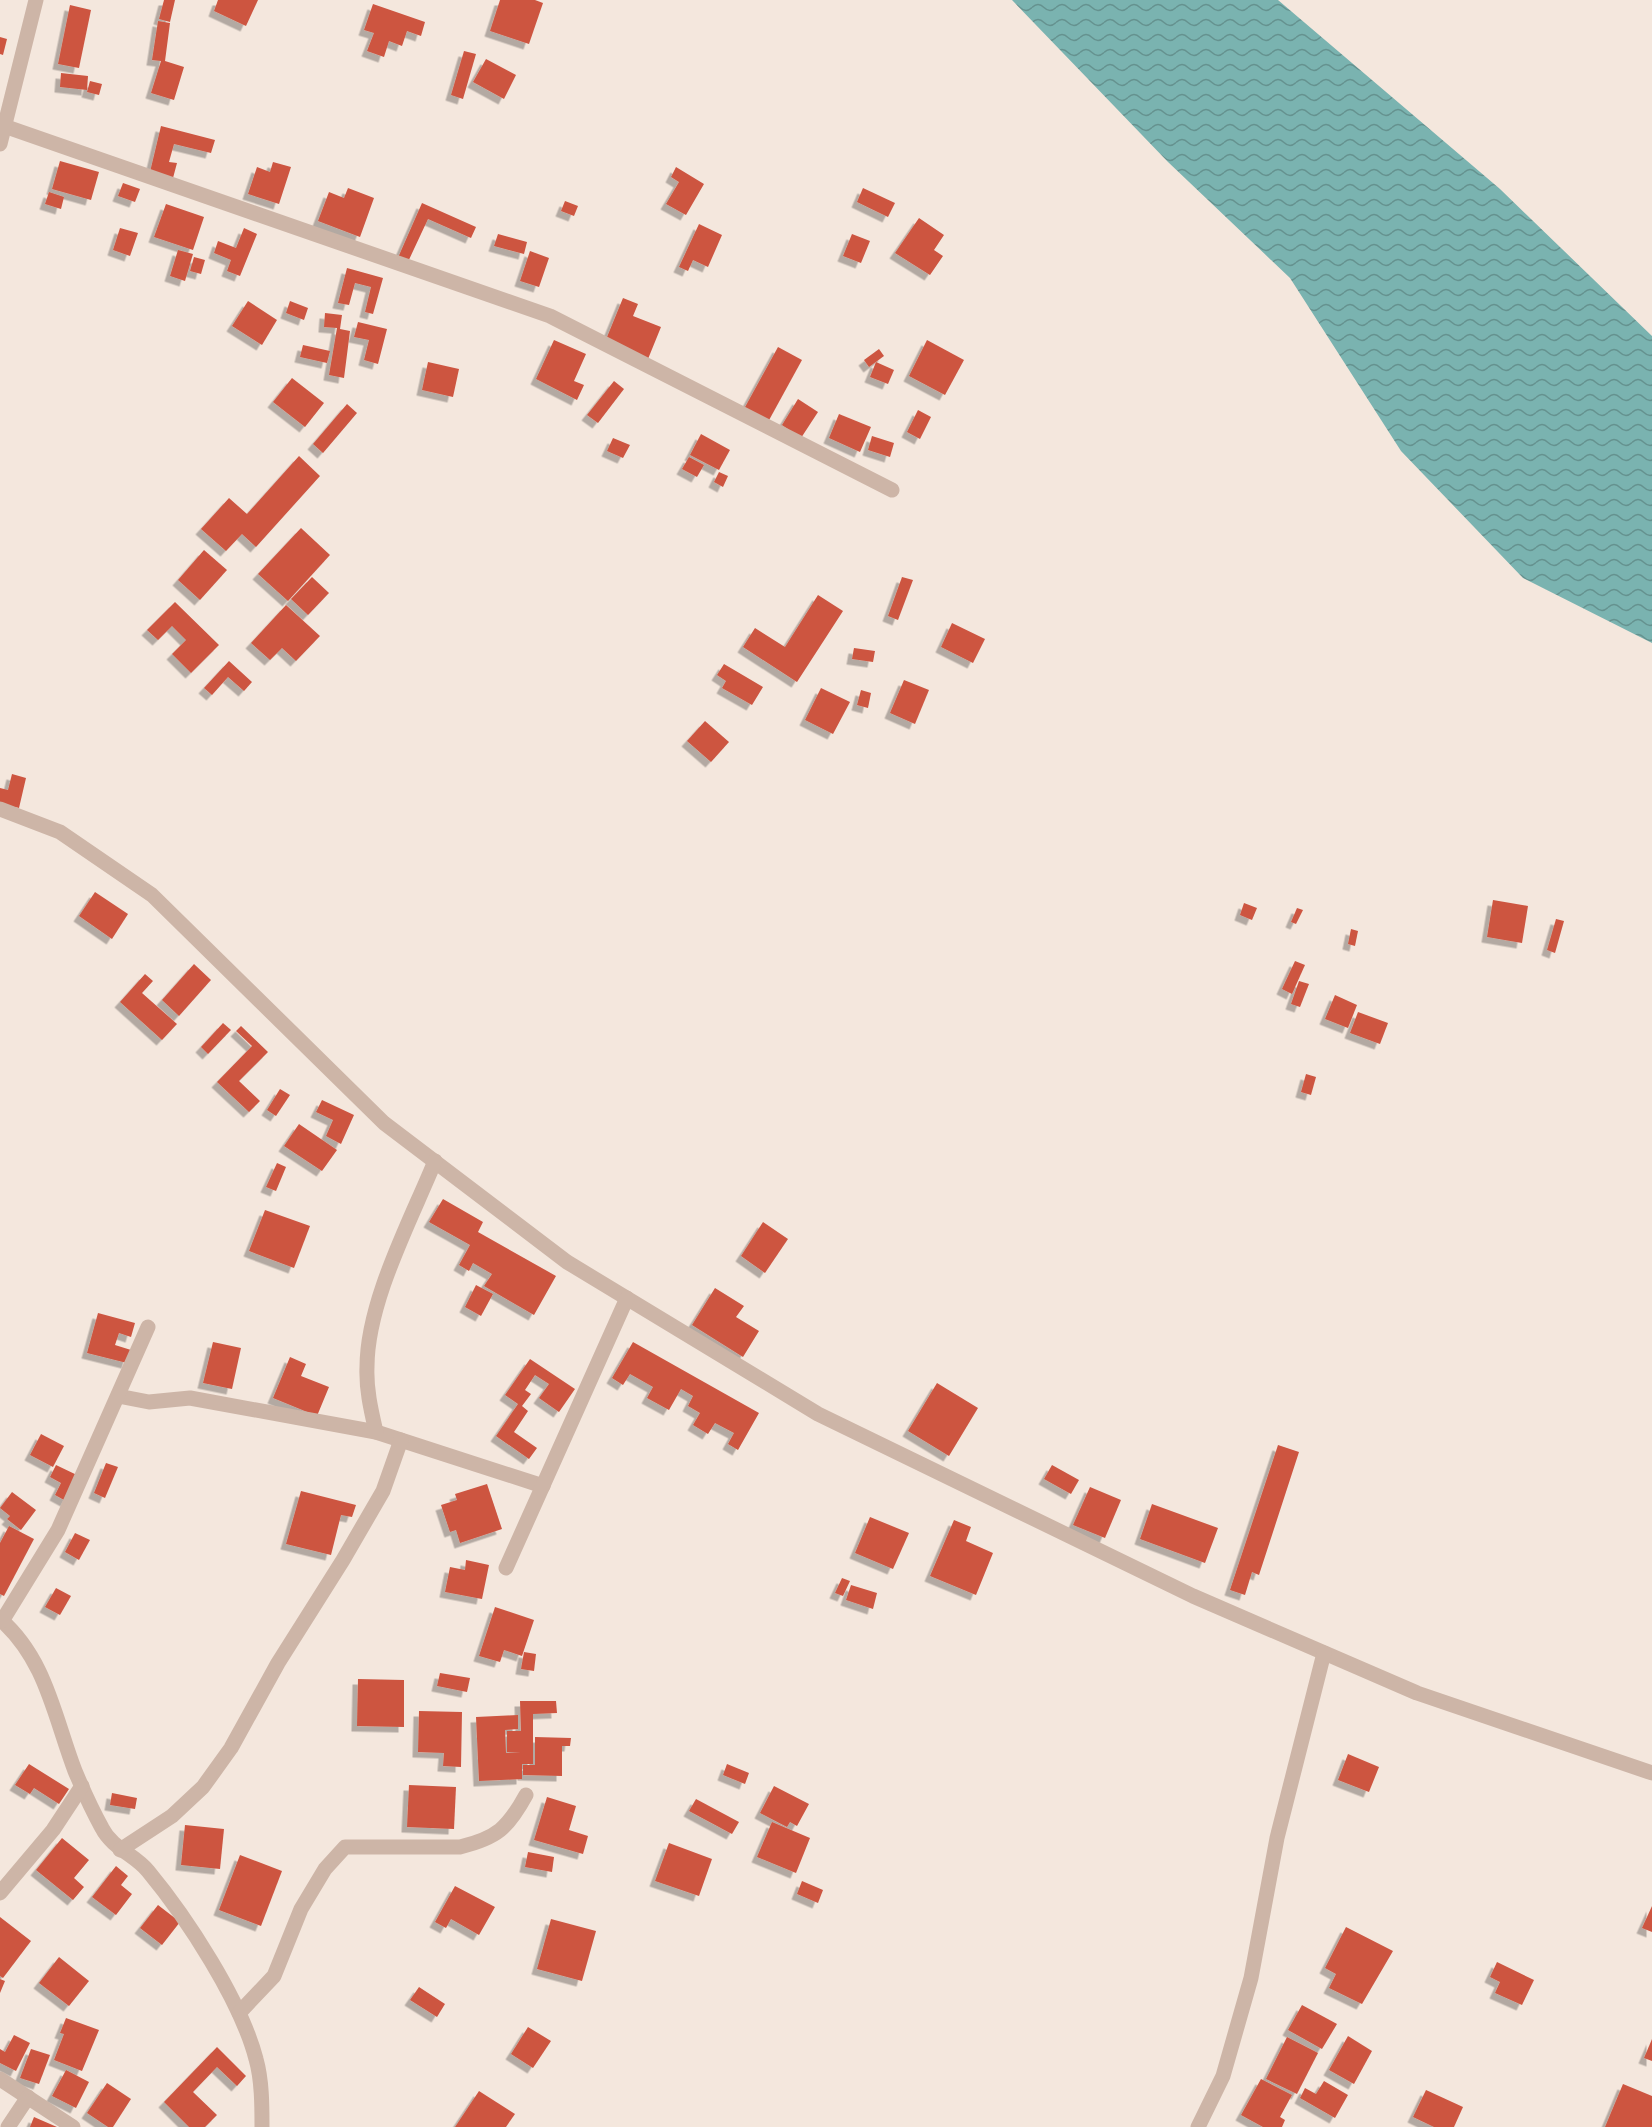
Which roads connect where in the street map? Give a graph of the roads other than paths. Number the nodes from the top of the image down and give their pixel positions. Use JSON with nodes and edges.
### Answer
{"nodes":[{"id":1,"x":36,"y":0,"type":"edge"},
{"id":2,"x":4,"y":126,"type":"junction"},
{"id":3,"x":0,"y":144,"type":"edge"},
{"id":4,"x":892,"y":490,"type":"dead end"},
{"id":5,"x":0,"y":809,"type":"edge"},
{"id":6,"x":435,"y":1161,"type":"junction"},
{"id":7,"x":627,"y":1298,"type":"junction"},
{"id":8,"x":148,"y":1327,"type":"dead end"},
{"id":9,"x":118,"y":1396,"type":"junction"},
{"id":10,"x":376,"y":1432,"type":"junction"},
{"id":11,"x":400,"y":1440,"type":"junction"},
{"id":12,"x":543,"y":1486,"type":"junction"},
{"id":13,"x":506,"y":1568,"type":"dead end"},
{"id":14,"x":1,"y":1620,"type":"edge"},
{"id":15,"x":1324,"y":1653,"type":"junction"},
{"id":16,"x":1652,"y":1773,"type":"edge"},
{"id":17,"x":82,"y":1786,"type":"junction"},
{"id":18,"x":526,"y":1795,"type":"dead end"},
{"id":19,"x":120,"y":1850,"type":"junction"},
{"id":20,"x":0,"y":1893,"type":"edge"},
{"id":21,"x":239,"y":2013,"type":"junction"},
{"id":22,"x":0,"y":2079,"type":"edge"},
{"id":23,"x":28,"y":2097,"type":"junction"},
{"id":24,"x":8,"y":2127,"type":"edge"},
{"id":25,"x":73,"y":2127,"type":"edge"},
{"id":26,"x":262,"y":2127,"type":"edge"},
{"id":27,"x":1198,"y":2127,"type":"edge"}],
"edges":[{"from":1,"to":2,"type":"street"},
{"from":2,"to":3,"type":"street"},
{"from":2,"to":4,"type":"street"},
{"from":5,"to":6,"type":"street"},
{"from":6,"to":7,"type":"street"},
{"from":6,"to":10,"type":"street"},
{"from":7,"to":12,"type":"street"},
{"from":7,"to":15,"type":"street"},
{"from":8,"to":9,"type":"street"},
{"from":9,"to":10,"type":"street"},
{"from":9,"to":14,"type":"street"},
{"from":10,"to":11,"type":"street"},
{"from":11,"to":12,"type":"street"},
{"from":11,"to":19,"type":"street"},
{"from":12,"to":13,"type":"street"},
{"from":14,"to":17,"type":"street"},
{"from":15,"to":16,"type":"street"},
{"from":15,"to":27,"type":"street"},
{"from":17,"to":19,"type":"street"},
{"from":17,"to":20,"type":"street"},
{"from":18,"to":21,"type":"street"},
{"from":19,"to":21,"type":"street"},
{"from":21,"to":26,"type":"street"},
{"from":22,"to":23,"type":"street"},
{"from":23,"to":24,"type":"street"},
{"from":23,"to":25,"type":"street"}]}
